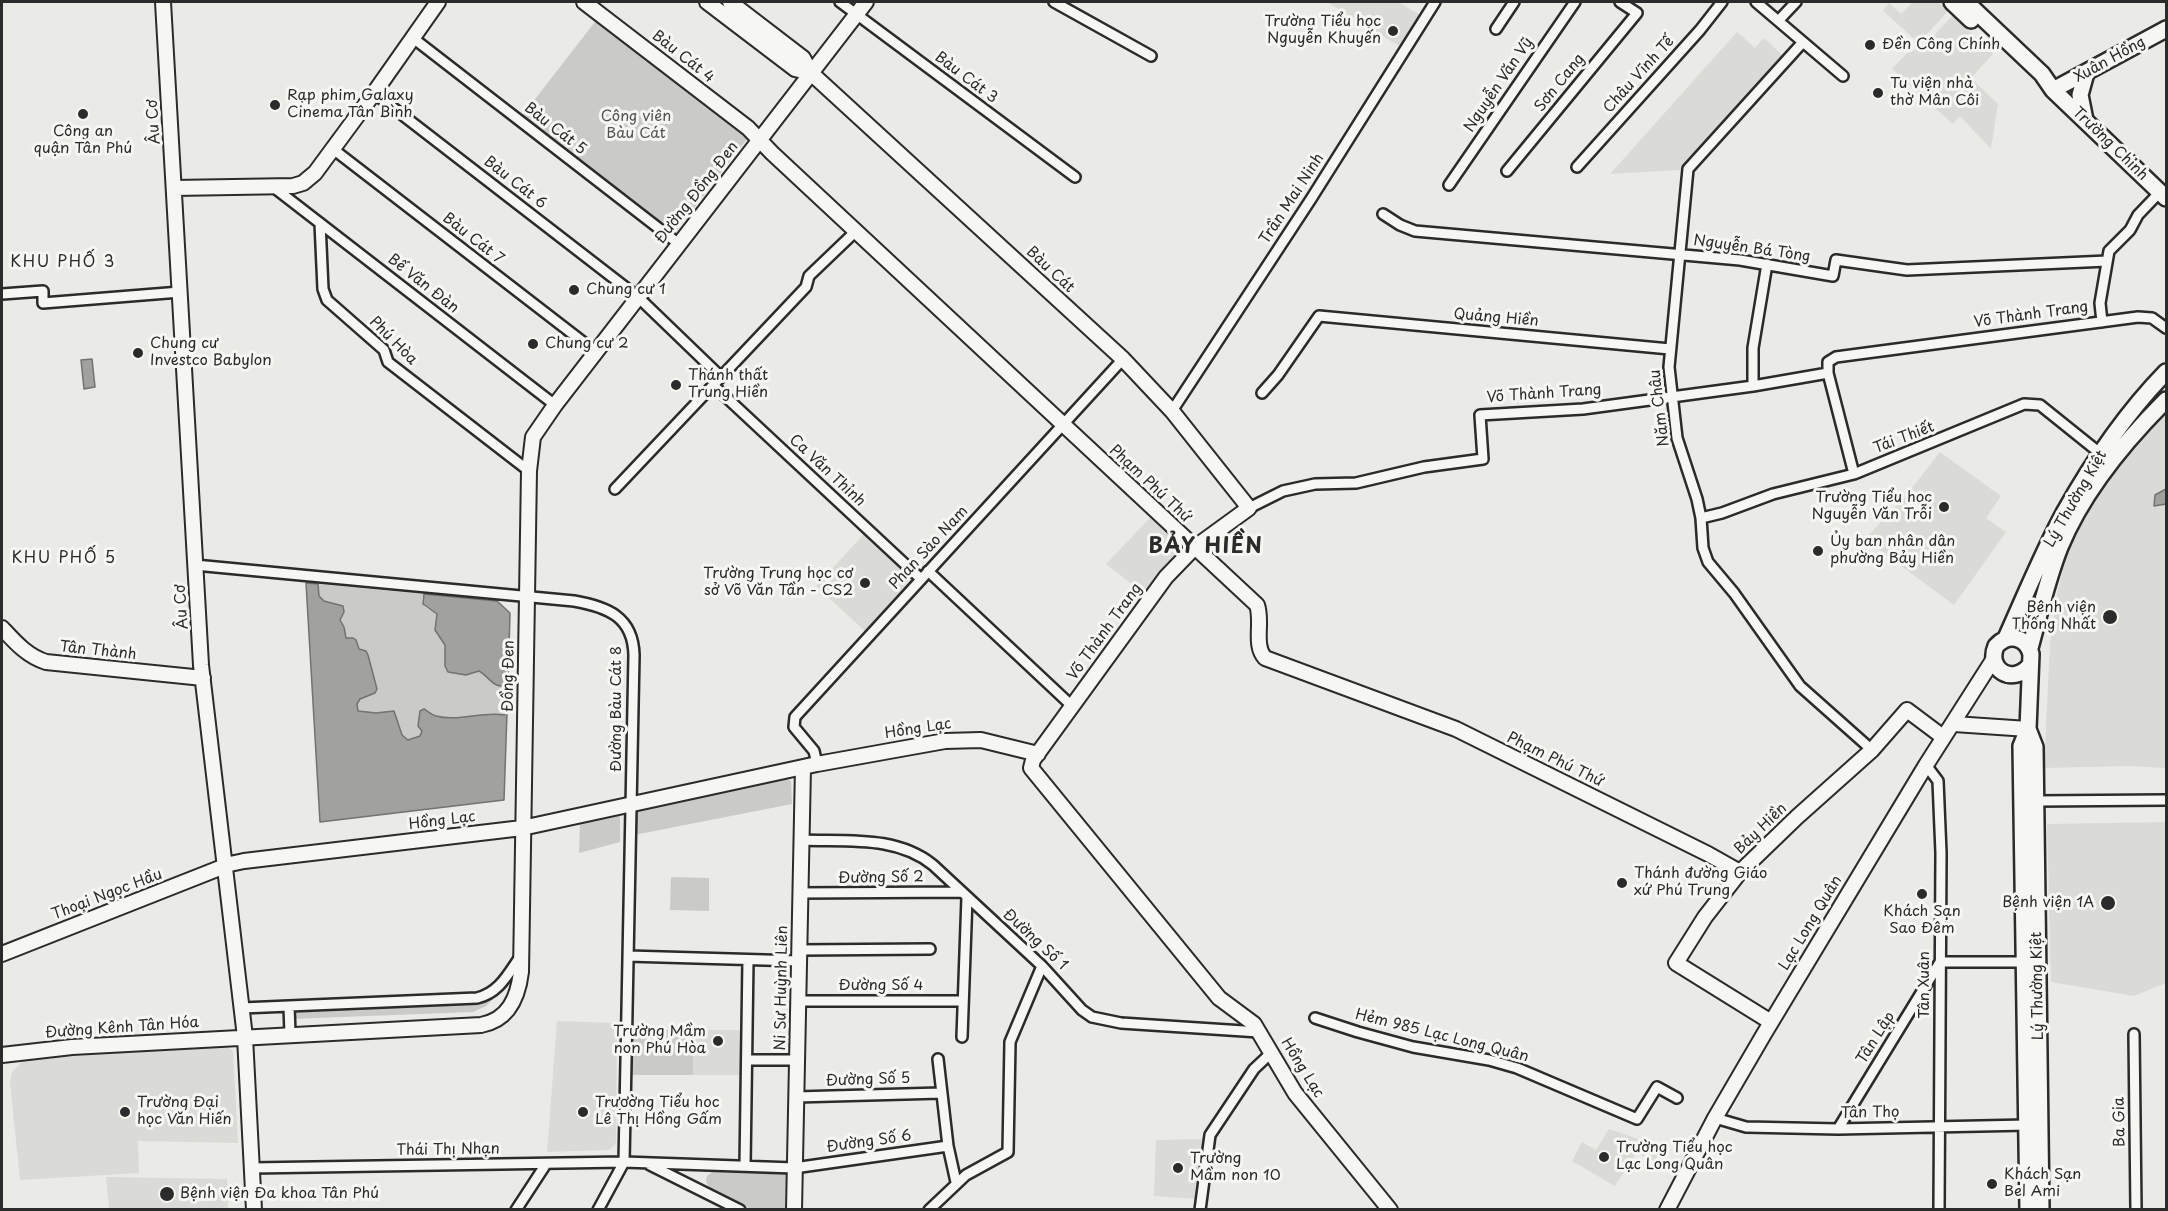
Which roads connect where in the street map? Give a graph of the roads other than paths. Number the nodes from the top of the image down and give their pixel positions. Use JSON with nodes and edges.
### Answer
{"nodes":[{"id":1,"x":163,"y":2,"type":"edge"},
{"id":2,"x":438,"y":2,"type":"edge"},
{"id":3,"x":584,"y":2,"type":"edge"},
{"id":4,"x":707,"y":2,"type":"edge"},
{"id":5,"x":730,"y":2,"type":"edge"},
{"id":6,"x":840,"y":2,"type":"edge"},
{"id":7,"x":866,"y":2,"type":"edge"},
{"id":8,"x":1054,"y":2,"type":"edge"},
{"id":9,"x":1435,"y":2,"type":"edge"},
{"id":10,"x":1514,"y":2,"type":"edge"},
{"id":11,"x":1575,"y":2,"type":"edge"},
{"id":12,"x":1624,"y":2,"type":"edge"},
{"id":13,"x":1722,"y":2,"type":"edge"},
{"id":14,"x":1756,"y":2,"type":"edge"},
{"id":15,"x":1796,"y":2,"type":"edge"},
{"id":16,"x":1959,"y":3,"type":"edge"},
{"id":17,"x":856,"y":14,"type":"junction"},
{"id":18,"x":1779,"y":20,"type":"junction"},
{"id":19,"x":2166,"y":28,"type":"edge"},
{"id":20,"x":1496,"y":29,"type":"dead end"},
{"id":21,"x":413,"y":38,"type":"junction"},
{"id":22,"x":1803,"y":42,"type":"junction"},
{"id":23,"x":1151,"y":56,"type":"dead end"},
{"id":24,"x":811,"y":73,"type":"junction"},
{"id":25,"x":2086,"y":73,"type":"junction"},
{"id":26,"x":1843,"y":76,"type":"dead end"},
{"id":27,"x":2053,"y":90,"type":"junction"},
{"id":28,"x":374,"y":93,"type":"junction"},
{"id":29,"x":2085,"y":120,"type":"junction"},
{"id":30,"x":759,"y":140,"type":"junction"},
{"id":31,"x":333,"y":149,"type":"junction"},
{"id":32,"x":1577,"y":167,"type":"dead end"},
{"id":33,"x":1507,"y":171,"type":"dead end"},
{"id":34,"x":1075,"y":177,"type":"dead end"},
{"id":35,"x":1449,"y":185,"type":"dead end"},
{"id":36,"x":272,"y":186,"type":"junction"},
{"id":37,"x":174,"y":188,"type":"junction"},
{"id":38,"x":2163,"y":195,"type":"edge"},
{"id":39,"x":1383,"y":214,"type":"dead end"},
{"id":40,"x":320,"y":224,"type":"junction"},
{"id":41,"x":856,"y":231,"type":"junction"},
{"id":42,"x":679,"y":244,"type":"junction"},
{"id":43,"x":1680,"y":255,"type":"junction"},
{"id":44,"x":2107,"y":261,"type":"junction"},
{"id":45,"x":1767,"y":264,"type":"junction"},
{"id":46,"x":180,"y":292,"type":"junction"},
{"id":47,"x":2,"y":294,"type":"edge"},
{"id":48,"x":638,"y":297,"type":"junction"},
{"id":49,"x":2102,"y":322,"type":"junction"},
{"id":50,"x":2166,"y":328,"type":"edge"},
{"id":51,"x":1670,"y":349,"type":"junction"},
{"id":52,"x":596,"y":352,"type":"junction"},
{"id":53,"x":1123,"y":359,"type":"junction"},
{"id":54,"x":2166,"y":372,"type":"edge"},
{"id":55,"x":1828,"y":373,"type":"junction"},
{"id":56,"x":721,"y":377,"type":"junction"},
{"id":57,"x":713,"y":385,"type":"junction"},
{"id":58,"x":1753,"y":386,"type":"junction"},
{"id":59,"x":1262,"y":393,"type":"dead end"},
{"id":60,"x":1671,"y":397,"type":"junction"},
{"id":61,"x":2166,"y":400,"type":"edge"},
{"id":62,"x":555,"y":405,"type":"junction"},
{"id":63,"x":1172,"y":411,"type":"junction"},
{"id":64,"x":1064,"y":426,"type":"junction"},
{"id":65,"x":2101,"y":454,"type":"junction"},
{"id":66,"x":529,"y":471,"type":"junction"},
{"id":67,"x":1854,"y":474,"type":"junction"},
{"id":68,"x":615,"y":489,"type":"dead end"},
{"id":69,"x":1249,"y":508,"type":"junction"},
{"id":70,"x":1701,"y":518,"type":"junction"},
{"id":71,"x":1194,"y":548,"type":"junction"},
{"id":72,"x":195,"y":565,"type":"junction"},
{"id":73,"x":928,"y":571,"type":"junction"},
{"id":74,"x":921,"y":579,"type":"junction"},
{"id":75,"x":526,"y":596,"type":"junction"},
{"id":76,"x":2,"y":628,"type":"edge"},
{"id":77,"x":2006,"y":638,"type":"junction"},
{"id":78,"x":2030,"y":648,"type":"junction"},
{"id":79,"x":1994,"y":660,"type":"junction"},
{"id":80,"x":2030,"y":665,"type":"junction"},
{"id":81,"x":203,"y":678,"type":"junction"},
{"id":82,"x":1072,"y":706,"type":"junction"},
{"id":83,"x":1954,"y":724,"type":"junction"},
{"id":84,"x":2028,"y":729,"type":"junction"},
{"id":85,"x":1943,"y":737,"type":"junction"},
{"id":86,"x":1872,"y":750,"type":"junction"},
{"id":87,"x":1038,"y":754,"type":"junction"},
{"id":88,"x":817,"y":764,"type":"junction"},
{"id":89,"x":1926,"y":765,"type":"junction"},
{"id":90,"x":803,"y":767,"type":"junction"},
{"id":91,"x":2166,"y":800,"type":"edge"},
{"id":92,"x":2036,"y":801,"type":"junction"},
{"id":93,"x":631,"y":805,"type":"junction"},
{"id":94,"x":522,"y":828,"type":"junction"},
{"id":95,"x":801,"y":840,"type":"junction"},
{"id":96,"x":225,"y":867,"type":"junction"},
{"id":97,"x":1740,"y":872,"type":"junction"},
{"id":98,"x":800,"y":894,"type":"junction"},
{"id":99,"x":964,"y":894,"type":"junction"},
{"id":100,"x":930,"y":949,"type":"dead end"},
{"id":101,"x":2,"y":954,"type":"edge"},
{"id":102,"x":521,"y":955,"type":"junction"},
{"id":103,"x":799,"y":955,"type":"junction"},
{"id":104,"x":628,"y":956,"type":"junction"},
{"id":105,"x":748,"y":960,"type":"junction"},
{"id":106,"x":1940,"y":962,"type":"junction"},
{"id":107,"x":2031,"y":962,"type":"junction"},
{"id":108,"x":1042,"y":966,"type":"junction"},
{"id":109,"x":798,"y":1001,"type":"junction"},
{"id":110,"x":963,"y":1001,"type":"junction"},
{"id":111,"x":289,"y":1006,"type":"junction"},
{"id":112,"x":242,"y":1008,"type":"junction"},
{"id":113,"x":1316,"y":1018,"type":"dead end"},
{"id":114,"x":1770,"y":1022,"type":"junction"},
{"id":115,"x":1259,"y":1032,"type":"junction"},
{"id":116,"x":290,"y":1034,"type":"junction"},
{"id":117,"x":2134,"y":1034,"type":"dead end"},
{"id":118,"x":245,"y":1037,"type":"junction"},
{"id":119,"x":962,"y":1037,"type":"dead end"},
{"id":120,"x":1271,"y":1053,"type":"junction"},
{"id":121,"x":2,"y":1055,"type":"edge"},
{"id":122,"x":796,"y":1059,"type":"junction"},
{"id":123,"x":938,"y":1059,"type":"dead end"},
{"id":124,"x":747,"y":1060,"type":"junction"},
{"id":125,"x":941,"y":1093,"type":"junction"},
{"id":126,"x":796,"y":1097,"type":"junction"},
{"id":127,"x":1677,"y":1098,"type":"dead end"},
{"id":128,"x":1715,"y":1118,"type":"junction"},
{"id":129,"x":2027,"y":1125,"type":"junction"},
{"id":130,"x":1940,"y":1126,"type":"junction"},
{"id":131,"x":1838,"y":1129,"type":"junction"},
{"id":132,"x":948,"y":1146,"type":"junction"},
{"id":133,"x":624,"y":1162,"type":"junction"},
{"id":134,"x":645,"y":1163,"type":"junction"},
{"id":135,"x":546,"y":1164,"type":"junction"},
{"id":136,"x":745,"y":1166,"type":"junction"},
{"id":137,"x":252,"y":1168,"type":"junction"},
{"id":138,"x":794,"y":1168,"type":"junction"},
{"id":139,"x":956,"y":1182,"type":"junction"},
{"id":140,"x":2032,"y":1199,"type":"edge"},
{"id":141,"x":601,"y":1208,"type":"edge"},
{"id":142,"x":254,"y":1209,"type":"edge"},
{"id":143,"x":516,"y":1209,"type":"edge"},
{"id":144,"x":740,"y":1209,"type":"edge"},
{"id":145,"x":794,"y":1209,"type":"edge"},
{"id":146,"x":929,"y":1209,"type":"edge"},
{"id":147,"x":1200,"y":1209,"type":"edge"},
{"id":148,"x":1390,"y":1209,"type":"edge"},
{"id":149,"x":1667,"y":1209,"type":"edge"},
{"id":150,"x":1940,"y":1209,"type":"edge"},
{"id":151,"x":2022,"y":1209,"type":"edge"},
{"id":152,"x":2041,"y":1209,"type":"edge"},
{"id":153,"x":2050,"y":1209,"type":"edge"},
{"id":154,"x":2136,"y":1209,"type":"edge"}],
"edges":[{"from":1,"to":37,"type":"street","name":"Âu Cơ"},
{"from":2,"to":21,"type":"street"},
{"from":3,"to":30,"type":"street","name":"Bàu Cát 4"},
{"from":4,"to":24,"type":"street","name":"Bàu Cát"},
{"from":5,"to":24,"type":"street","name":"Bàu Cát"},
{"from":6,"to":17,"type":"street","name":"Bàu Cát 3"},
{"from":7,"to":17,"type":"street","name":"Đường Đồng Đen"},
{"from":8,"to":23,"type":"street"},
{"from":9,"to":63,"type":"street","name":"Trần Mai Ninh"},
{"from":10,"to":20,"type":"street"},
{"from":11,"to":35,"type":"street","name":"Nguyễn Văn Vỹ"},
{"from":12,"to":33,"type":"street","name":"Sơn Cang"},
{"from":13,"to":32,"type":"street","name":"Châu Vĩnh Tế"},
{"from":14,"to":18,"type":"street"},
{"from":15,"to":18,"type":"street"},
{"from":16,"to":27,"type":"main road","name":"Trường Chinh"},
{"from":17,"to":24,"type":"street","name":"Đường Đồng Đen"},
{"from":17,"to":34,"type":"street","name":"Bàu Cát 3"},
{"from":18,"to":22,"type":"street"},
{"from":19,"to":25,"type":"main road","name":"Xuân Hồng"},
{"from":21,"to":28,"type":"street"},
{"from":21,"to":42,"type":"street","name":"Bàu Cát 5"},
{"from":22,"to":26,"type":"street"},
{"from":22,"to":43,"type":"street","name":"Năm Châu"},
{"from":24,"to":30,"type":"street","name":"Đường Đồng Đen"},
{"from":24,"to":53,"type":"street","name":"Bàu Cát"},
{"from":25,"to":27,"type":"main road","name":"Xuân Hồng"},
{"from":25,"to":29,"type":"main road"},
{"from":27,"to":29,"type":"main road","name":"Trường Chinh"},
{"from":28,"to":31,"type":"street"},
{"from":28,"to":48,"type":"street","name":"Bàu Cát 6"},
{"from":29,"to":38,"type":"main road","name":"Trường Chinh"},
{"from":30,"to":41,"type":"street","name":"Phạm Phú Thứ"},
{"from":30,"to":42,"type":"street","name":"Đường Đồng Đen"},
{"from":31,"to":36,"type":"street"},
{"from":31,"to":52,"type":"street","name":"Bàu Cát 7"},
{"from":36,"to":37,"type":"street"},
{"from":36,"to":40,"type":"street","name":"Bế Văn Đàn"},
{"from":37,"to":46,"type":"street","name":"Âu Cơ"},
{"from":38,"to":44,"type":"street"},
{"from":39,"to":43,"type":"street","name":"Nguyễn Bá Tòng"},
{"from":40,"to":62,"type":"street","name":"Bế Văn Đàn"},
{"from":40,"to":66,"type":"street","name":"Phú Hòa"},
{"from":41,"to":56,"type":"street"},
{"from":41,"to":64,"type":"street","name":"Phạm Phú Thứ"},
{"from":42,"to":48,"type":"street","name":"Đường Đồng Đen"},
{"from":43,"to":45,"type":"street","name":"Nguyễn Bá Tòng"},
{"from":43,"to":51,"type":"street","name":"Năm Châu"},
{"from":44,"to":45,"type":"street","name":"Nguyễn Bá Tòng"},
{"from":44,"to":49,"type":"street"},
{"from":45,"to":58,"type":"street"},
{"from":46,"to":47,"type":"street"},
{"from":46,"to":72,"type":"street","name":"Âu Cơ"},
{"from":48,"to":52,"type":"street","name":"Đường Đồng Đen"},
{"from":48,"to":56,"type":"street","name":"Bàu Cát 6"},
{"from":49,"to":50,"type":"street","name":"Võ Thành Trang"},
{"from":49,"to":55,"type":"street","name":"Võ Thành Trang"},
{"from":51,"to":59,"type":"street","name":"Quảng Hiền"},
{"from":51,"to":60,"type":"street","name":"Năm Châu"},
{"from":52,"to":62,"type":"street","name":"Đường Đồng Đen"},
{"from":53,"to":63,"type":"street","name":"Bàu Cát"},
{"from":53,"to":64,"type":"street","name":"Phan Sào Nam"},
{"from":54,"to":65,"type":"main road","name":"Lý Thường Kiệt"},
{"from":55,"to":58,"type":"street","name":"Võ Thành Trang"},
{"from":55,"to":67,"type":"street"},
{"from":56,"to":57,"type":"street"},
{"from":57,"to":68,"type":"street"},
{"from":57,"to":74,"type":"street","name":"Ca Văn Thỉnh"},
{"from":58,"to":60,"type":"street","name":"Võ Thành Trang"},
{"from":60,"to":69,"type":"street","name":"Võ Thành Trang"},
{"from":60,"to":70,"type":"street","name":"Năm Châu"},
{"from":61,"to":78,"type":"main road","name":"Lý Thường Kiệt"},
{"from":62,"to":66,"type":"street","name":"Đồng Đen"},
{"from":63,"to":69,"type":"street","name":"Bàu Cát"},
{"from":64,"to":71,"type":"street","name":"Phạm Phú Thứ"},
{"from":64,"to":73,"type":"street","name":"Phan Sào Nam"},
{"from":65,"to":67,"type":"street","name":"Tái Thiết"},
{"from":65,"to":77,"type":"main road","name":"Lý Thường Kiệt"},
{"from":66,"to":75,"type":"street","name":"Đồng Đen"},
{"from":67,"to":70,"type":"street","name":"Tái Thiết"},
{"from":69,"to":71,"type":"street","name":"Võ Thành Trang"},
{"from":70,"to":86,"type":"street","name":"Năm Châu"},
{"from":71,"to":82,"type":"street","name":"Võ Thành Trang"},
{"from":71,"to":97,"type":"street","name":"Phạm Phú Thứ"},
{"from":72,"to":75,"type":"street","name":"Đường Bàu Cát 8"},
{"from":72,"to":81,"type":"street","name":"Âu Cơ"},
{"from":73,"to":74,"type":"street","name":"Phan Sào Nam"},
{"from":73,"to":82,"type":"street"},
{"from":74,"to":88,"type":"street","name":"Phan Sào Nam"},
{"from":75,"to":93,"type":"street","name":"Đường Bàu Cát 8"},
{"from":75,"to":94,"type":"street","name":"Đồng Đen"},
{"from":76,"to":81,"type":"street","name":"Tân Thành"},
{"from":77,"to":78,"type":"main road"},
{"from":77,"to":79,"type":"main road"},
{"from":78,"to":80,"type":"main road"},
{"from":79,"to":80,"type":"main road"},
{"from":79,"to":83,"type":"street","name":"Lạc Long Quân"},
{"from":80,"to":84,"type":"main road","name":"Lý Thường Kiệt"},
{"from":81,"to":96,"type":"street","name":"Âu Cơ"},
{"from":82,"to":87,"type":"street","name":"Võ Thành Trang"},
{"from":83,"to":84,"type":"street"},
{"from":83,"to":85,"type":"street","name":"Lạc Long Quân"},
{"from":84,"to":92,"type":"main road","name":"Lý Thường Kiệt"},
{"from":84,"to":107,"type":"main road","name":"Lý Thường Kiệt"},
{"from":85,"to":86,"type":"street","name":"Bảy Hiền"},
{"from":85,"to":89,"type":"street","name":"Lạc Long Quân"},
{"from":86,"to":97,"type":"street","name":"Bảy Hiền"},
{"from":87,"to":88,"type":"street","name":"Hồng Lạc"},
{"from":87,"to":115,"type":"street","name":"Hồng Lạc"},
{"from":88,"to":90,"type":"street","name":"Hồng Lạc"},
{"from":89,"to":106,"type":"street","name":"Tân Xuân"},
{"from":89,"to":114,"type":"street","name":"Lạc Long Quân"},
{"from":90,"to":93,"type":"street","name":"Hồng Lạc"},
{"from":90,"to":95,"type":"street","name":"Ni Sư Huỳnh Liên"},
{"from":91,"to":92,"type":"street"},
{"from":92,"to":107,"type":"main road","name":"Lý Thường Kiệt"},
{"from":93,"to":94,"type":"street","name":"Hồng Lạc"},
{"from":93,"to":104,"type":"street","name":"Đường Bàu Cát 8"},
{"from":94,"to":96,"type":"street","name":"Hồng Lạc"},
{"from":94,"to":102,"type":"street","name":"Đồng Đen"},
{"from":95,"to":98,"type":"street","name":"Ni Sư Huỳnh Liên"},
{"from":95,"to":99,"type":"street","name":"Đường Số 1"},
{"from":96,"to":101,"type":"street","name":"Thoại Ngọc Hầu"},
{"from":96,"to":112,"type":"street","name":"Âu Cơ"},
{"from":97,"to":114,"type":"street","name":"Bảy Hiền"},
{"from":98,"to":99,"type":"street","name":"Đường Số 2"},
{"from":98,"to":103,"type":"street","name":"Ni Sư Huỳnh Liên"},
{"from":99,"to":108,"type":"street","name":"Đường Số 1"},
{"from":99,"to":110,"type":"street"},
{"from":100,"to":103,"type":"street"},
{"from":102,"to":111,"type":"street"},
{"from":102,"to":116,"type":"street","name":"Đồng Đen"},
{"from":103,"to":105,"type":"street"},
{"from":103,"to":109,"type":"street","name":"Ni Sư Huỳnh Liên"},
{"from":104,"to":105,"type":"street"},
{"from":104,"to":133,"type":"street","name":"Đường Bàu Cát 8"},
{"from":105,"to":124,"type":"street"},
{"from":106,"to":107,"type":"street"},
{"from":106,"to":130,"type":"street","name":"Tân Xuân"},
{"from":106,"to":131,"type":"street","name":"Tân Lập"},
{"from":107,"to":129,"type":"main road","name":"Lý Thường Kiệt"},
{"from":107,"to":140,"type":"main road","name":"Lý Thường Kiệt"},
{"from":108,"to":115,"type":"street","name":"Đường Số 1"},
{"from":108,"to":139,"type":"street"},
{"from":109,"to":110,"type":"street","name":"Đường Số 4"},
{"from":109,"to":122,"type":"street","name":"Ni Sư Huỳnh Liên"},
{"from":110,"to":119,"type":"street"},
{"from":111,"to":112,"type":"street"},
{"from":111,"to":116,"type":"street"},
{"from":112,"to":118,"type":"street","name":"Âu Cơ"},
{"from":113,"to":127,"type":"street","name":"Hẻm 985 Lạc Long Quân"},
{"from":114,"to":128,"type":"street","name":"Lạc Long Quân"},
{"from":115,"to":120,"type":"street","name":"Hồng Lạc"},
{"from":116,"to":118,"type":"street","name":"Đồng Đen"},
{"from":117,"to":154,"type":"street","name":"Ba Gia"},
{"from":118,"to":121,"type":"street","name":"Đường Kênh Tân Hóa"},
{"from":118,"to":137,"type":"street","name":"Âu Cơ"},
{"from":120,"to":147,"type":"street"},
{"from":120,"to":148,"type":"street","name":"Hồng Lạc"},
{"from":122,"to":124,"type":"street"},
{"from":122,"to":126,"type":"street","name":"Ni Sư Huỳnh Liên"},
{"from":123,"to":125,"type":"street"},
{"from":124,"to":136,"type":"street"},
{"from":125,"to":126,"type":"street","name":"Đường Số 5"},
{"from":125,"to":132,"type":"street"},
{"from":126,"to":138,"type":"street","name":"Ni Sư Huỳnh Liên"},
{"from":128,"to":131,"type":"street","name":"Tân Thọ"},
{"from":128,"to":149,"type":"street","name":"Lạc Long Quân"},
{"from":129,"to":130,"type":"street","name":"Tân Thọ"},
{"from":129,"to":140,"type":"main road","name":"Lý Thường Kiệt"},
{"from":130,"to":131,"type":"street","name":"Tân Thọ"},
{"from":130,"to":150,"type":"street","name":"Tân Xuân"},
{"from":132,"to":138,"type":"street","name":"Đường Số 6"},
{"from":132,"to":139,"type":"street"},
{"from":133,"to":134,"type":"street","name":"Thái Thị Nhạn"},
{"from":133,"to":135,"type":"street","name":"Thái Thị Nhạn"},
{"from":133,"to":141,"type":"street"},
{"from":134,"to":136,"type":"street","name":"Thái Thị Nhạn"},
{"from":134,"to":144,"type":"street","name":"Thái Thị Nhạn"},
{"from":135,"to":137,"type":"street","name":"Thái Thị Nhạn"},
{"from":135,"to":143,"type":"street"},
{"from":136,"to":138,"type":"street","name":"Thái Thị Nhạn"},
{"from":137,"to":142,"type":"street","name":"Âu Cơ"},
{"from":138,"to":145,"type":"street","name":"Ni Sư Huỳnh Liên"},
{"from":139,"to":146,"type":"street"},
{"from":140,"to":151,"type":"main road"},
{"from":140,"to":152,"type":"main road","name":"Lý Thường Kiệt"},
{"from":140,"to":153,"type":"main road"}]}
